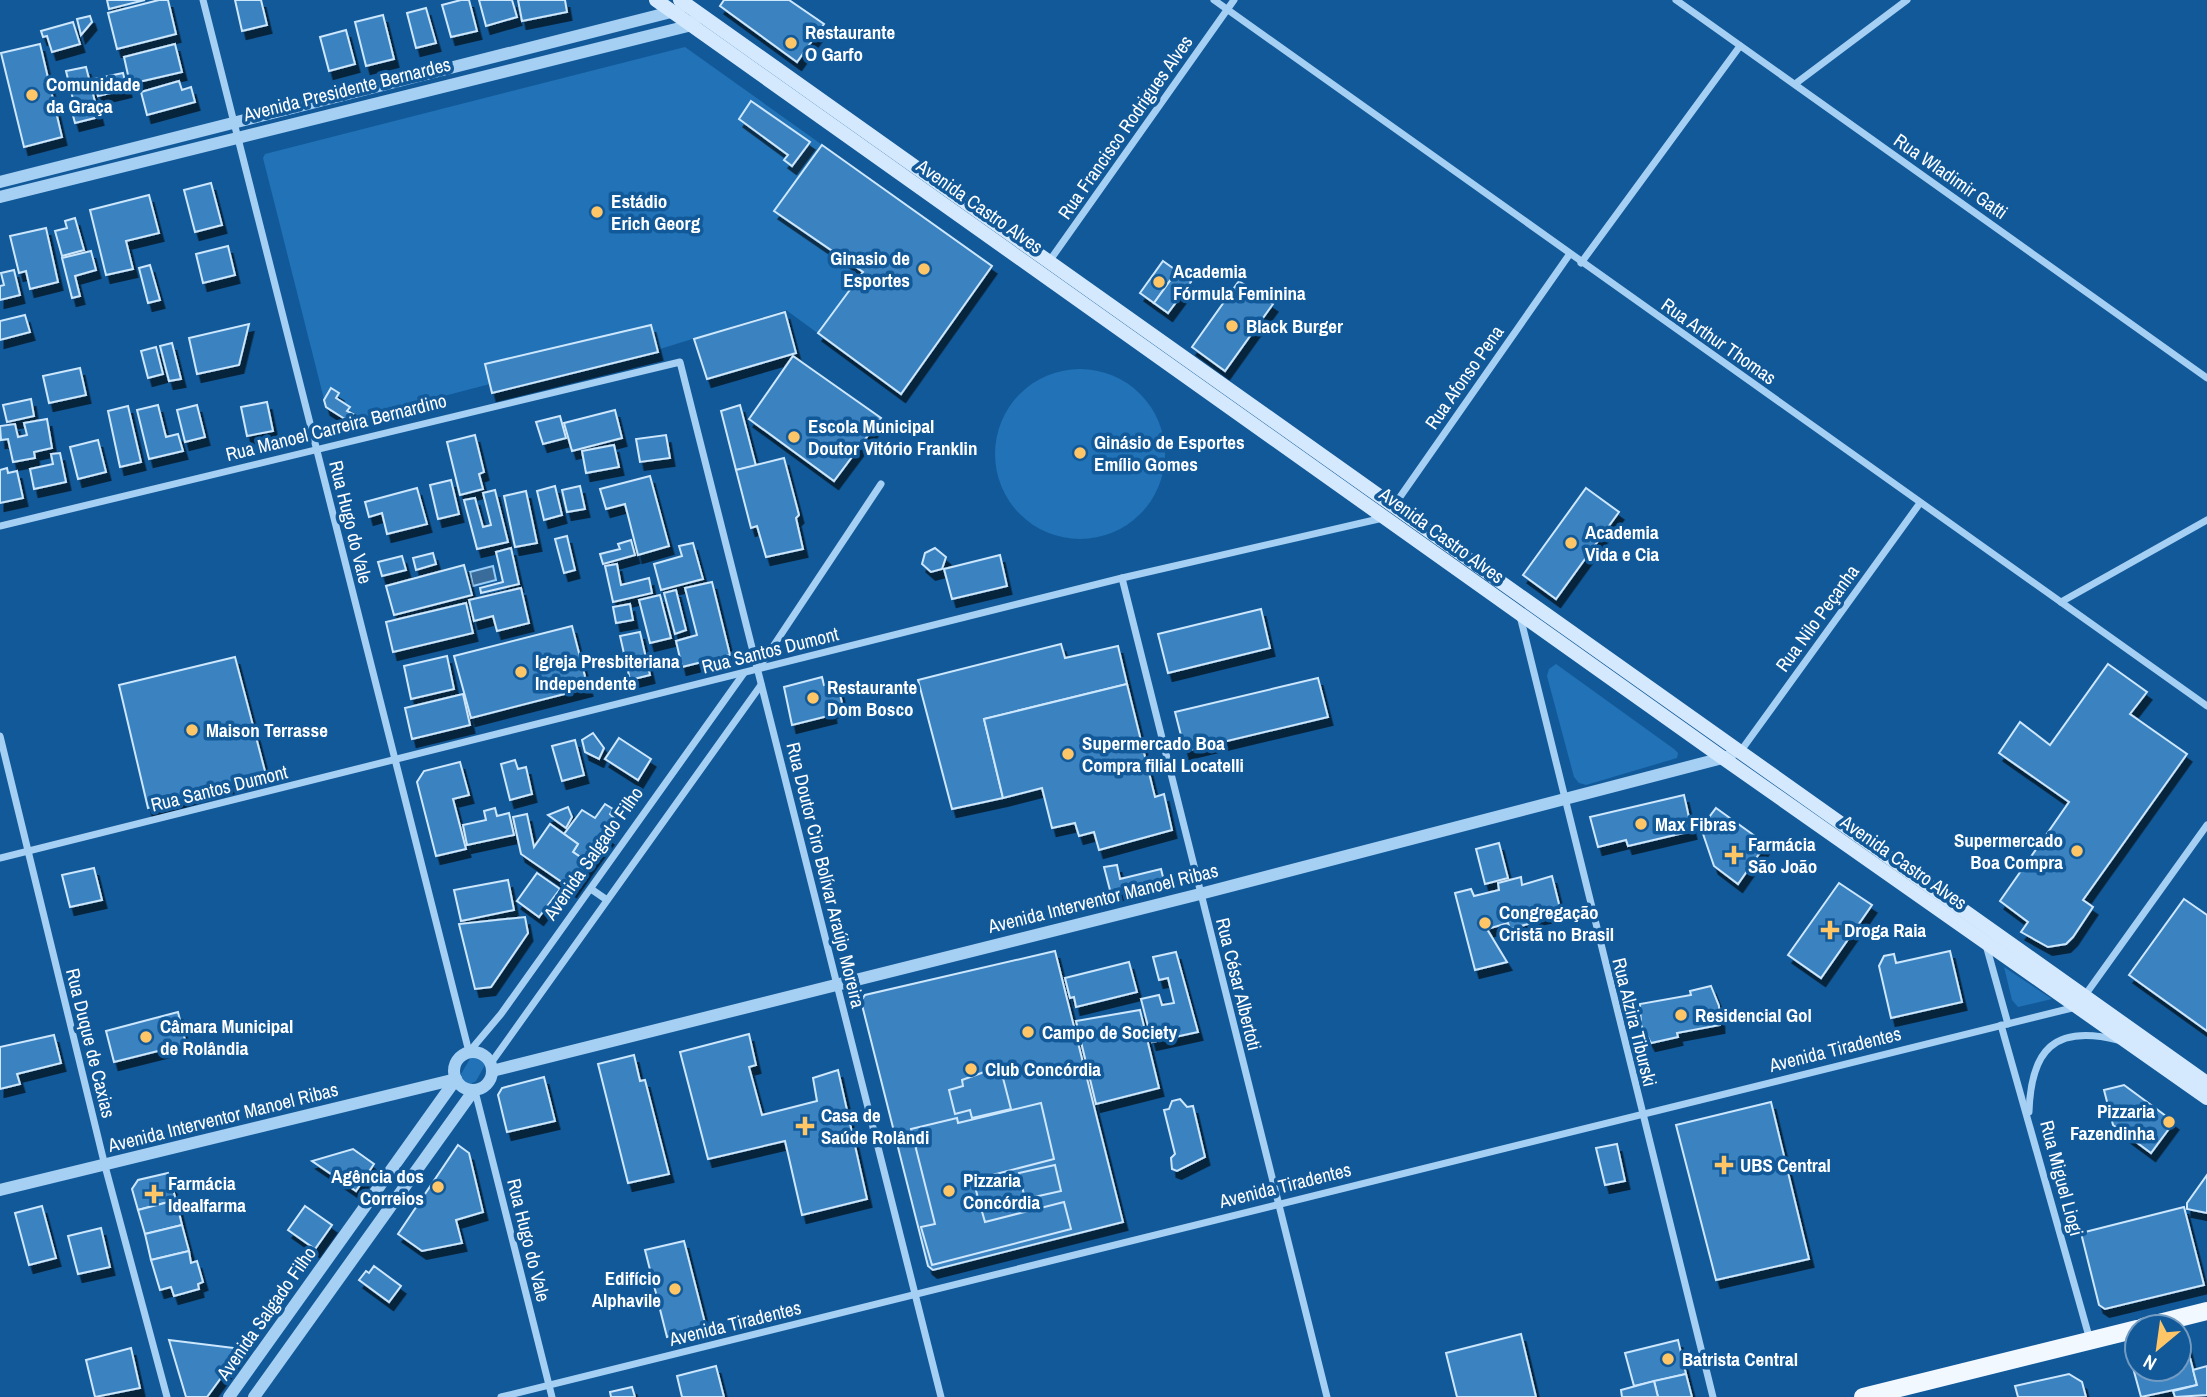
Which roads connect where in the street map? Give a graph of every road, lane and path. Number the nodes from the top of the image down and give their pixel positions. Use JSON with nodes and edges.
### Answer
{"nodes":[{"id":1,"x":203,"y":0,"type":"edge"},
{"id":2,"x":656,"y":0,"type":"edge"},
{"id":3,"x":1214,"y":0,"type":"edge"},
{"id":4,"x":1234,"y":0,"type":"edge"},
{"id":5,"x":1676,"y":0,"type":"edge"},
{"id":6,"x":1907,"y":0,"type":"edge"},
{"id":7,"x":1227,"y":9,"type":"junction"},
{"id":8,"x":690,"y":10,"type":"edge"},
{"id":9,"x":1740,"y":46,"type":"junction"},
{"id":10,"x":1795,"y":85,"type":"junction"},
{"id":11,"x":235,"y":130,"type":"junction"},
{"id":12,"x":0,"y":182,"type":"edge"},
{"id":13,"x":0,"y":197,"type":"edge"},
{"id":14,"x":1569,"y":255,"type":"junction"},
{"id":15,"x":1581,"y":263,"type":"junction"},
{"id":16,"x":1045,"y":267,"type":"junction"},
{"id":17,"x":680,"y":362,"type":"joint"},
{"id":18,"x":2207,"y":378,"type":"edge"},
{"id":19,"x":317,"y":447,"type":"junction"},
{"id":20,"x":881,"y":484,"type":"dead end"},
{"id":21,"x":1920,"y":503,"type":"junction"},
{"id":22,"x":1389,"y":512,"type":"junction"},
{"id":23,"x":2207,"y":520,"type":"edge"},
{"id":24,"x":0,"y":526,"type":"edge"},
{"id":25,"x":1122,"y":578,"type":"junction"},
{"id":26,"x":2061,"y":603,"type":"junction"},
{"id":27,"x":1523,"y":608,"type":"junction"},
{"id":28,"x":757,"y":670,"type":"junction"},
{"id":29,"x":744,"y":673,"type":"junction"},
{"id":30,"x":761,"y":685,"type":"junction"},
{"id":31,"x":2207,"y":706,"type":"edge"},
{"id":32,"x":0,"y":736,"type":"edge"},
{"id":33,"x":1740,"y":753,"type":"junction"},
{"id":34,"x":1723,"y":758,"type":"junction"},
{"id":35,"x":394,"y":760,"type":"junction"},
{"id":36,"x":1565,"y":800,"type":"junction"},
{"id":37,"x":2207,"y":825,"type":"edge"},
{"id":38,"x":1863,"y":849,"type":"junction"},
{"id":39,"x":29,"y":852,"type":"junction"},
{"id":40,"x":0,"y":858,"type":"edge"},
{"id":41,"x":592,"y":889,"type":"junction"},
{"id":42,"x":1200,"y":894,"type":"junction"},
{"id":43,"x":607,"y":900,"type":"junction"},
{"id":44,"x":1980,"y":924,"type":"junction"},
{"id":45,"x":1986,"y":943,"type":"junction"},
{"id":46,"x":838,"y":983,"type":"junction"},
{"id":47,"x":2081,"y":1001,"type":"junction"},
{"id":48,"x":2004,"y":1024,"type":"junction"},
{"id":49,"x":2129,"y":1043,"type":"junction"},
{"id":50,"x":469,"y":1052,"type":"junction"},
{"id":51,"x":492,"y":1067,"type":"junction"},
{"id":52,"x":456,"y":1079,"type":"junction"},
{"id":53,"x":2207,"y":1083,"type":"edge"},
{"id":54,"x":474,"y":1090,"type":"junction"},
{"id":55,"x":2207,"y":1098,"type":"edge"},
{"id":56,"x":1641,"y":1112,"type":"junction"},
{"id":57,"x":2029,"y":1116,"type":"junction"},
{"id":58,"x":105,"y":1166,"type":"junction"},
{"id":59,"x":0,"y":1190,"type":"edge"},
{"id":60,"x":1278,"y":1203,"type":"junction"},
{"id":61,"x":915,"y":1296,"type":"junction"},
{"id":62,"x":2123,"y":1332,"type":"edge"},
{"id":63,"x":2090,"y":1340,"type":"junction"},
{"id":64,"x":549,"y":1385,"type":"junction"},
{"id":65,"x":167,"y":1397,"type":"edge"},
{"id":66,"x":229,"y":1397,"type":"edge"},
{"id":67,"x":254,"y":1397,"type":"edge"},
{"id":68,"x":501,"y":1397,"type":"edge"},
{"id":69,"x":552,"y":1397,"type":"edge"},
{"id":70,"x":940,"y":1397,"type":"edge"},
{"id":71,"x":1327,"y":1397,"type":"edge"},
{"id":72,"x":1713,"y":1397,"type":"edge"},
{"id":73,"x":1863,"y":1397,"type":"edge"}],
"edges":[{"from":1,"to":11,"type":"street","name":"Rua Hugo do Vale"},
{"from":2,"to":8,"type":"main road","name":"Avenida Castro Alves"},
{"from":3,"to":7,"type":"street","name":"Rua Arthur Thomas"},
{"from":4,"to":7,"type":"street","name":"Rua Francisco Rodrigues Alves"},
{"from":5,"to":9,"type":"street","name":"Rua Wladimir Gatti"},
{"from":6,"to":10,"type":"street"},
{"from":7,"to":14,"type":"street","name":"Rua Arthur Thomas"},
{"from":7,"to":16,"type":"street","name":"Rua Francisco Rodrigues Alves"},
{"from":8,"to":11,"type":"street","name":"Avenida Presidente Bernardes"},
{"from":8,"to":11,"type":"street","name":"Avenida Presidente Bernardes"},
{"from":8,"to":16,"type":"main road","name":"Avenida Castro Alves"},
{"from":9,"to":10,"type":"street","name":"Rua Wladimir Gatti"},
{"from":9,"to":15,"type":"street"},
{"from":10,"to":18,"type":"street","name":"Rua Wladimir Gatti"},
{"from":11,"to":12,"type":"street","name":"Avenida Presidente Bernardes"},
{"from":11,"to":13,"type":"street","name":"Avenida Presidente Bernardes"},
{"from":11,"to":19,"type":"street","name":"Rua Hugo do Vale"},
{"from":14,"to":15,"type":"street","name":"Rua Arthur Thomas"},
{"from":14,"to":22,"type":"street","name":"Rua Afonso Pena"},
{"from":15,"to":21,"type":"street","name":"Rua Arthur Thomas"},
{"from":16,"to":22,"type":"main road","name":"Avenida Castro Alves"},
{"from":17,"to":19,"type":"street","name":"Rua Manoel Carreira Bernardino"},
{"from":17,"to":28,"type":"street","name":"Rua Doutor Ciro Bolívar Araújo Moreira"},
{"from":19,"to":24,"type":"street","name":"Rua Manoel Carreira Bernardino"},
{"from":19,"to":35,"type":"street","name":"Rua Hugo do Vale"},
{"from":20,"to":28,"type":"street"},
{"from":21,"to":26,"type":"street","name":"Rua Arthur Thomas"},
{"from":21,"to":33,"type":"street","name":"Rua Nilo Peçanha"},
{"from":22,"to":25,"type":"street","name":"Rua Santos Dumont"},
{"from":22,"to":27,"type":"main road","name":"Avenida Castro Alves"},
{"from":23,"to":26,"type":"street"},
{"from":25,"to":28,"type":"street","name":"Rua Santos Dumont"},
{"from":25,"to":42,"type":"street","name":"Rua César Albertoti"},
{"from":26,"to":31,"type":"street","name":"Rua Arthur Thomas"},
{"from":27,"to":33,"type":"main road","name":"Avenida Castro Alves"},
{"from":27,"to":34,"type":"main road","name":"Avenida Castro Alves"},
{"from":27,"to":36,"type":"street","name":"Rua Alzira Tiburski"},
{"from":28,"to":29,"type":"street","name":"Rua Santos Dumont"},
{"from":28,"to":30,"type":"street","name":"Rua Doutor Ciro Bolívar Araújo Moreira"},
{"from":29,"to":35,"type":"street","name":"Rua Santos Dumont"},
{"from":29,"to":41,"type":"street","name":"Avenida Salgado Filho"},
{"from":30,"to":43,"type":"street","name":"Avenida Salgado Filho"},
{"from":30,"to":46,"type":"street","name":"Rua Doutor Ciro Bolívar Araújo Moreira"},
{"from":32,"to":39,"type":"street","name":"Rua Duque de Caxias"},
{"from":33,"to":34,"type":"street","name":"Avenida Interventor Manoel Ribas"},
{"from":33,"to":38,"type":"main road","name":"Avenida Castro Alves"},
{"from":34,"to":36,"type":"street","name":"Avenida Interventor Manoel Ribas"},
{"from":34,"to":38,"type":"main road","name":"Avenida Castro Alves"},
{"from":35,"to":39,"type":"street","name":"Rua Santos Dumont"},
{"from":35,"to":50,"type":"street","name":"Rua Hugo do Vale"},
{"from":36,"to":42,"type":"street","name":"Avenida Interventor Manoel Ribas"},
{"from":36,"to":56,"type":"street","name":"Rua Alzira Tiburski"},
{"from":37,"to":47,"type":"street"},
{"from":38,"to":44,"type":"main road","name":"Avenida Castro Alves"},
{"from":38,"to":45,"type":"main road","name":"Avenida Castro Alves"},
{"from":39,"to":40,"type":"street","name":"Rua Santos Dumont"},
{"from":39,"to":58,"type":"street","name":"Rua Duque de Caxias"},
{"from":41,"to":43,"type":"street"},
{"from":41,"to":50,"type":"street","name":"Avenida Salgado Filho"},
{"from":42,"to":46,"type":"street","name":"Avenida Interventor Manoel Ribas"},
{"from":42,"to":60,"type":"street","name":"Rua César Albertoti"},
{"from":43,"to":51,"type":"street","name":"Avenida Salgado Filho"},
{"from":44,"to":45,"type":"street","name":"Rua Miguel Liogi"},
{"from":44,"to":47,"type":"main road","name":"Avenida Castro Alves"},
{"from":45,"to":47,"type":"main road","name":"Avenida Castro Alves"},
{"from":45,"to":48,"type":"street","name":"Rua Miguel Liogi"},
{"from":46,"to":51,"type":"street","name":"Avenida Interventor Manoel Ribas"},
{"from":46,"to":61,"type":"street","name":"Rua Doutor Ciro Bolívar Araújo Moreira"},
{"from":47,"to":48,"type":"street","name":"Avenida Tiradentes"},
{"from":47,"to":49,"type":"main road","name":"Avenida Castro Alves"},
{"from":47,"to":53,"type":"main road","name":"Avenida Castro Alves"},
{"from":48,"to":56,"type":"street","name":"Avenida Tiradentes"},
{"from":48,"to":57,"type":"street","name":"Rua Miguel Liogi"},
{"from":49,"to":55,"type":"main road","name":"Avenida Castro Alves"},
{"from":49,"to":57,"type":"street"},
{"from":50,"to":51,"type":"street"},
{"from":50,"to":52,"type":"street"},
{"from":51,"to":54,"type":"street"},
{"from":52,"to":54,"type":"street"},
{"from":52,"to":58,"type":"street","name":"Avenida Interventor Manoel Ribas"},
{"from":52,"to":66,"type":"street","name":"Avenida Salgado Filho"},
{"from":54,"to":64,"type":"street","name":"Rua Hugo do Vale"},
{"from":54,"to":67,"type":"street","name":"Avenida Salgado Filho"},
{"from":56,"to":60,"type":"street","name":"Avenida Tiradentes"},
{"from":56,"to":72,"type":"street","name":"Rua Alzira Tiburski"},
{"from":57,"to":63,"type":"street","name":"Rua Miguel Liogi"},
{"from":58,"to":59,"type":"street","name":"Avenida Interventor Manoel Ribas"},
{"from":58,"to":65,"type":"street","name":"Rua Duque de Caxias"},
{"from":60,"to":61,"type":"street","name":"Avenida Tiradentes"},
{"from":60,"to":71,"type":"street","name":"Rua César Albertoti"},
{"from":61,"to":64,"type":"street","name":"Avenida Tiradentes"},
{"from":61,"to":70,"type":"street","name":"Rua Doutor Ciro Bolívar Araújo Moreira"},
{"from":62,"to":63,"type":"main road"},
{"from":63,"to":73,"type":"main road"},
{"from":64,"to":68,"type":"street","name":"Avenida Tiradentes"},
{"from":64,"to":69,"type":"street","name":"Rua Hugo do Vale"}]}
